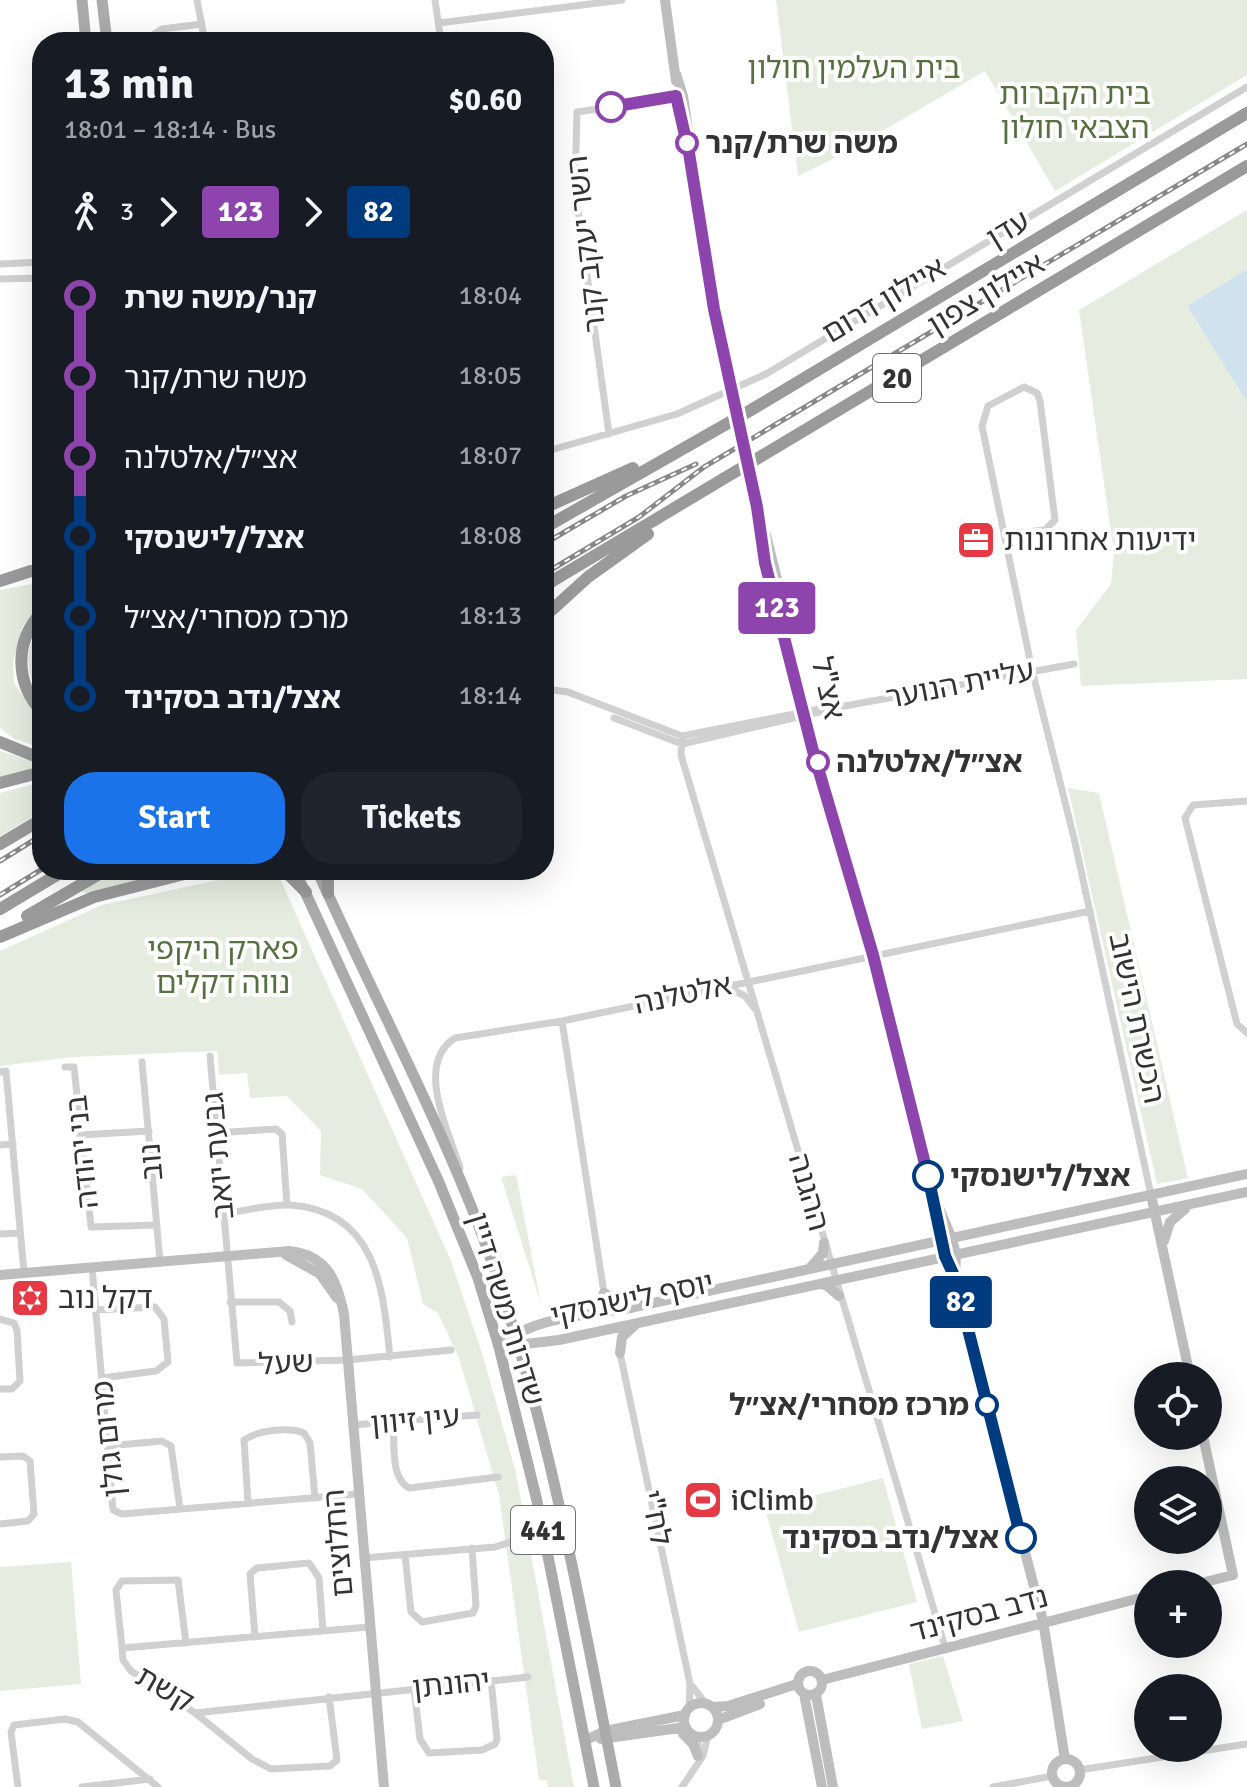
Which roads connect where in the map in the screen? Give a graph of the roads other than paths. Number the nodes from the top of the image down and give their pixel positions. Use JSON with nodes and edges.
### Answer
{"nodes":[{"id":1,"x":82,"y":0,"type":"edge"},
{"id":2,"x":102,"y":0,"type":"edge"},
{"id":3,"x":197,"y":0,"type":"edge"},
{"id":4,"x":435,"y":0,"type":"edge"},
{"id":5,"x":622,"y":0,"type":"edge"},
{"id":6,"x":665,"y":0,"type":"edge"},
{"id":7,"x":439,"y":23,"type":"junction"},
{"id":8,"x":202,"y":24,"type":"junction"},
{"id":9,"x":85,"y":32,"type":"edge"},
{"id":10,"x":106,"y":32,"type":"edge"},
{"id":11,"x":158,"y":32,"type":"edge"},
{"id":12,"x":203,"y":32,"type":"edge"},
{"id":13,"x":440,"y":32,"type":"edge"},
{"id":14,"x":1247,"y":87,"type":"edge"},
{"id":15,"x":680,"y":96,"type":"junction"},
{"id":16,"x":1247,"y":113,"type":"edge"},
{"id":17,"x":1247,"y":166,"type":"edge"},
{"id":18,"x":32,"y":262,"type":"edge"},
{"id":19,"x":0,"y":264,"type":"edge"},
{"id":20,"x":32,"y":278,"type":"edge"},
{"id":21,"x":0,"y":279,"type":"edge"},
{"id":22,"x":609,"y":434,"type":"junction"},
{"id":23,"x":684,"y":446,"type":"junction"},
{"id":24,"x":554,"y":449,"type":"edge"},
{"id":25,"x":738,"y":473,"type":"junction"},
{"id":26,"x":554,"y":504,"type":"edge"},
{"id":27,"x":554,"y":522,"type":"edge"},
{"id":28,"x":1005,"y":534,"type":"junction"},
{"id":29,"x":32,"y":570,"type":"edge"},
{"id":30,"x":32,"y":571,"type":"edge"},
{"id":31,"x":0,"y":574,"type":"edge"},
{"id":32,"x":554,"y":580,"type":"edge"},
{"id":33,"x":0,"y":581,"type":"edge"},
{"id":34,"x":554,"y":609,"type":"edge"},
{"id":35,"x":32,"y":627,"type":"edge"},
{"id":36,"x":1074,"y":664,"type":"dead end"},
{"id":37,"x":1032,"y":670,"type":"junction"},
{"id":38,"x":554,"y":690,"type":"edge"},
{"id":39,"x":32,"y":698,"type":"edge"},
{"id":40,"x":807,"y":713,"type":"junction"},
{"id":41,"x":682,"y":740,"type":"junction"},
{"id":42,"x":0,"y":742,"type":"edge"},
{"id":43,"x":32,"y":756,"type":"edge"},
{"id":44,"x":32,"y":775,"type":"edge"},
{"id":45,"x":0,"y":783,"type":"edge"},
{"id":46,"x":1247,"y":801,"type":"edge"},
{"id":47,"x":32,"y":825,"type":"edge"},
{"id":48,"x":0,"y":844,"type":"edge"},
{"id":49,"x":48,"y":880,"type":"edge"},
{"id":50,"x":89,"y":880,"type":"edge"},
{"id":51,"x":161,"y":880,"type":"edge"},
{"id":52,"x":294,"y":880,"type":"edge"},
{"id":53,"x":300,"y":880,"type":"edge"},
{"id":54,"x":322,"y":880,"type":"edge"},
{"id":55,"x":328,"y":880,"type":"edge"},
{"id":56,"x":306,"y":892,"type":"junction"},
{"id":57,"x":328,"y":893,"type":"junction"},
{"id":58,"x":0,"y":909,"type":"edge"},
{"id":59,"x":1090,"y":911,"type":"junction"},
{"id":60,"x":0,"y":934,"type":"edge"},
{"id":61,"x":873,"y":955,"type":"junction"},
{"id":62,"x":748,"y":980,"type":"junction"},
{"id":63,"x":717,"y":986,"type":"junction"},
{"id":64,"x":757,"y":1013,"type":"junction"},
{"id":65,"x":562,"y":1021,"type":"junction"},
{"id":66,"x":1247,"y":1033,"type":"edge"},
{"id":67,"x":210,"y":1056,"type":"dead end"},
{"id":68,"x":142,"y":1062,"type":"dead end"},
{"id":69,"x":65,"y":1067,"type":"dead end"},
{"id":70,"x":0,"y":1072,"type":"edge"},
{"id":71,"x":149,"y":1131,"type":"junction"},
{"id":72,"x":216,"y":1133,"type":"junction"},
{"id":73,"x":80,"y":1135,"type":"junction"},
{"id":74,"x":13,"y":1144,"type":"junction"},
{"id":75,"x":0,"y":1145,"type":"edge"},
{"id":76,"x":1247,"y":1174,"type":"edge"},
{"id":77,"x":1147,"y":1192,"type":"junction"},
{"id":78,"x":1247,"y":1192,"type":"edge"},
{"id":79,"x":287,"y":1205,"type":"junction"},
{"id":80,"x":1190,"y":1205,"type":"junction"},
{"id":81,"x":471,"y":1207,"type":"junction"},
{"id":82,"x":1155,"y":1212,"type":"junction"},
{"id":83,"x":223,"y":1214,"type":"junction"},
{"id":84,"x":157,"y":1225,"type":"junction"},
{"id":85,"x":20,"y":1233,"type":"junction"},
{"id":86,"x":0,"y":1234,"type":"edge"},
{"id":87,"x":947,"y":1240,"type":"junction"},
{"id":88,"x":824,"y":1243,"type":"junction"},
{"id":89,"x":1162,"y":1246,"type":"junction"},
{"id":90,"x":226,"y":1255,"type":"junction"},
{"id":91,"x":950,"y":1255,"type":"junction"},
{"id":92,"x":160,"y":1261,"type":"junction"},
{"id":93,"x":830,"y":1265,"type":"junction"},
{"id":94,"x":92,"y":1267,"type":"junction"},
{"id":95,"x":806,"y":1271,"type":"junction"},
{"id":96,"x":24,"y":1273,"type":"junction"},
{"id":97,"x":0,"y":1275,"type":"edge"},
{"id":98,"x":834,"y":1279,"type":"junction"},
{"id":99,"x":813,"y":1284,"type":"junction"},
{"id":100,"x":604,"y":1293,"type":"junction"},
{"id":101,"x":839,"y":1296,"type":"junction"},
{"id":102,"x":230,"y":1302,"type":"junction"},
{"id":103,"x":630,"y":1308,"type":"junction"},
{"id":104,"x":96,"y":1310,"type":"junction"},
{"id":105,"x":595,"y":1314,"type":"junction"},
{"id":106,"x":0,"y":1319,"type":"edge"},
{"id":107,"x":292,"y":1322,"type":"dead end"},
{"id":108,"x":636,"y":1323,"type":"junction"},
{"id":109,"x":598,"y":1332,"type":"junction"},
{"id":110,"x":513,"y":1333,"type":"junction"},
{"id":111,"x":518,"y":1346,"type":"junction"},
{"id":112,"x":499,"y":1347,"type":"junction"},
{"id":113,"x":451,"y":1350,"type":"dead end"},
{"id":114,"x":620,"y":1353,"type":"junction"},
{"id":115,"x":390,"y":1357,"type":"junction"},
{"id":116,"x":347,"y":1360,"type":"junction"},
{"id":117,"x":1187,"y":1362,"type":"edge"},
{"id":118,"x":102,"y":1378,"type":"junction"},
{"id":119,"x":0,"y":1389,"type":"edge"},
{"id":120,"x":477,"y":1415,"type":"dead end"},
{"id":121,"x":393,"y":1424,"type":"junction"},
{"id":122,"x":353,"y":1425,"type":"junction"},
{"id":123,"x":108,"y":1446,"type":"junction"},
{"id":124,"x":1206,"y":1450,"type":"edge"},
{"id":125,"x":0,"y":1457,"type":"edge"},
{"id":126,"x":494,"y":1478,"type":"dead end"},
{"id":127,"x":358,"y":1494,"type":"junction"},
{"id":128,"x":315,"y":1498,"type":"junction"},
{"id":129,"x":248,"y":1503,"type":"junction"},
{"id":130,"x":180,"y":1509,"type":"junction"},
{"id":131,"x":0,"y":1524,"type":"edge"},
{"id":132,"x":512,"y":1541,"type":"dead end"},
{"id":133,"x":472,"y":1548,"type":"junction"},
{"id":134,"x":405,"y":1555,"type":"junction"},
{"id":135,"x":363,"y":1558,"type":"junction"},
{"id":136,"x":1222,"y":1578,"type":"edge"},
{"id":137,"x":1134,"y":1599,"type":"edge"},
{"id":138,"x":1043,"y":1621,"type":"junction"},
{"id":139,"x":1025,"y":1626,"type":"junction"},
{"id":140,"x":369,"y":1627,"type":"junction"},
{"id":141,"x":323,"y":1631,"type":"junction"},
{"id":142,"x":255,"y":1637,"type":"junction"},
{"id":143,"x":1045,"y":1637,"type":"junction"},
{"id":144,"x":186,"y":1643,"type":"junction"},
{"id":145,"x":945,"y":1647,"type":"junction"},
{"id":146,"x":122,"y":1648,"type":"junction"},
{"id":147,"x":527,"y":1677,"type":"dead end"},
{"id":148,"x":491,"y":1680,"type":"junction"},
{"id":149,"x":822,"y":1680,"type":"junction"},
{"id":150,"x":690,"y":1684,"type":"junction"},
{"id":151,"x":414,"y":1688,"type":"junction"},
{"id":152,"x":800,"y":1690,"type":"junction"},
{"id":153,"x":374,"y":1692,"type":"junction"},
{"id":154,"x":816,"y":1695,"type":"junction"},
{"id":155,"x":329,"y":1697,"type":"junction"},
{"id":156,"x":709,"y":1705,"type":"junction"},
{"id":157,"x":195,"y":1713,"type":"junction"},
{"id":158,"x":687,"y":1717,"type":"junction"},
{"id":159,"x":718,"y":1720,"type":"junction"},
{"id":160,"x":666,"y":1729,"type":"junction"},
{"id":161,"x":606,"y":1735,"type":"junction"},
{"id":162,"x":703,"y":1736,"type":"junction"},
{"id":163,"x":586,"y":1740,"type":"junction"},
{"id":164,"x":1247,"y":1744,"type":"edge"},
{"id":165,"x":698,"y":1756,"type":"junction"},
{"id":166,"x":1065,"y":1759,"type":"junction"},
{"id":167,"x":1079,"y":1770,"type":"junction"},
{"id":168,"x":692,"y":1771,"type":"junction"},
{"id":169,"x":1052,"y":1776,"type":"junction"},
{"id":170,"x":150,"y":1779,"type":"junction"},
{"id":171,"x":18,"y":1787,"type":"edge"},
{"id":172,"x":82,"y":1787,"type":"edge"},
{"id":173,"x":158,"y":1787,"type":"edge"},
{"id":174,"x":382,"y":1787,"type":"edge"},
{"id":175,"x":594,"y":1787,"type":"edge"},
{"id":176,"x":616,"y":1787,"type":"edge"},
{"id":177,"x":682,"y":1787,"type":"edge"},
{"id":178,"x":822,"y":1787,"type":"edge"},
{"id":179,"x":833,"y":1787,"type":"edge"},
{"id":180,"x":993,"y":1787,"type":"edge"},
{"id":181,"x":1069,"y":1787,"type":"edge"}],
"edges":[{"from":1,"to":9,"type":"main road"},
{"from":2,"to":10,"type":"main road"},
{"from":3,"to":8,"type":"street"},
{"from":4,"to":7,"type":"street"},
{"from":5,"to":7,"type":"street"},
{"from":6,"to":15,"type":"street","name":"אצ\"ל"},
{"from":7,"to":13,"type":"street"},
{"from":8,"to":11,"type":"street"},
{"from":8,"to":12,"type":"street"},
{"from":14,"to":22,"type":"street","name":"עדן"},
{"from":15,"to":22,"type":"street","name":"השר יעקב קנר"},
{"from":15,"to":40,"type":"street","name":"אצ\"ל","bridge":true},
{"from":16,"to":23,"type":"highway","name":"איילון דרום","number":"20"},
{"from":17,"to":25,"type":"highway","name":"איילון צפון","number":"20"},
{"from":18,"to":19,"type":"street"},
{"from":20,"to":21,"type":"street"},
{"from":22,"to":24,"type":"street","name":"עדן"},
{"from":23,"to":26,"type":"highway"},
{"from":23,"to":27,"type":"highway","name":"איילון דרום","number":"20"},
{"from":25,"to":32,"type":"highway","name":"איילון צפון","number":"20"},
{"from":25,"to":34,"type":"highway"},
{"from":28,"to":28,"type":"street","name":"הכשרת הישוב"},
{"from":28,"to":37,"type":"street","name":"הכשרת הישוב"},
{"from":29,"to":31,"type":"street"},
{"from":30,"to":33,"type":"highway"},
{"from":35,"to":39,"type":"highway"},
{"from":36,"to":37,"type":"street","name":"עליית הנוער"},
{"from":37,"to":40,"type":"street","name":"עליית הנוער"},
{"from":37,"to":59,"type":"street","name":"הכשרת הישוב"},
{"from":38,"to":41,"type":"street"},
{"from":40,"to":41,"type":"street","name":"עליית הנוער"},
{"from":40,"to":61,"type":"street","name":"אצ\"ל"},
{"from":41,"to":62,"type":"street","name":"ההגנה"},
{"from":42,"to":43,"type":"highway"},
{"from":44,"to":45,"type":"highway"},
{"from":46,"to":66,"type":"street"},
{"from":47,"to":48,"type":"highway"},
{"from":49,"to":58,"type":"highway"},
{"from":50,"to":60,"type":"highway"},
{"from":51,"to":60,"type":"highway"},
{"from":52,"to":56,"type":"highway"},
{"from":53,"to":56,"type":"main road","name":"שדרות משה דיין","number":"441"},
{"from":54,"to":57,"type":"main road","name":"שדרות משה דיין","number":"441"},
{"from":55,"to":57,"type":"highway"},
{"from":56,"to":112,"type":"main road","name":"שדרות משה דיין","number":"441"},
{"from":57,"to":81,"type":"main road","name":"שדרות משה דיין","number":"441"},
{"from":59,"to":61,"type":"street","name":"אלטלנה"},
{"from":59,"to":77,"type":"street","name":"הכשרת הישוב"},
{"from":61,"to":62,"type":"street","name":"אלטלנה"},
{"from":61,"to":87,"type":"street","name":"אצ\"ל"},
{"from":62,"to":63,"type":"street","name":"אלטלנה"},
{"from":62,"to":64,"type":"street","name":"ההגנה"},
{"from":63,"to":64,"type":"street"},
{"from":63,"to":65,"type":"street","name":"אלטלנה"},
{"from":64,"to":88,"type":"street","name":"ההגנה"},
{"from":65,"to":81,"type":"street","name":"אלטלנה"},
{"from":65,"to":100,"type":"street"},
{"from":67,"to":72,"type":"street","name":"גבעת יואב"},
{"from":68,"to":71,"type":"street","name":"נוב"},
{"from":69,"to":73,"type":"street","name":"בני יהודה"},
{"from":70,"to":74,"type":"street"},
{"from":71,"to":73,"type":"street"},
{"from":71,"to":84,"type":"street","name":"נוב"},
{"from":72,"to":79,"type":"street"},
{"from":72,"to":83,"type":"street","name":"גבעת יואב"},
{"from":73,"to":84,"type":"street","name":"בני יהודה"},
{"from":74,"to":75,"type":"street"},
{"from":74,"to":85,"type":"street"},
{"from":76,"to":77,"type":"street","name":"יוסף לישנסקי"},
{"from":77,"to":82,"type":"street","name":"הכשרת הישוב"},
{"from":77,"to":87,"type":"street","name":"יוסף לישנסקי"},
{"from":78,"to":80,"type":"street","name":"יוסף לישנסקי"},
{"from":79,"to":83,"type":"street"},
{"from":79,"to":115,"type":"street"},
{"from":80,"to":82,"type":"street","name":"יוסף לישנסקי"},
{"from":80,"to":89,"type":"street"},
{"from":81,"to":110,"type":"main road","name":"שדרות משה דיין","number":"441"},
{"from":82,"to":89,"type":"street","name":"הכשרת הישוב"},
{"from":82,"to":91,"type":"street","name":"יוסף לישנסקי"},
{"from":83,"to":90,"type":"street","name":"גבעת יואב"},
{"from":84,"to":92,"type":"street","name":"נוב"},
{"from":85,"to":86,"type":"street"},
{"from":85,"to":96,"type":"street"},
{"from":87,"to":91,"type":"street","name":"אצ\"ל"},
{"from":87,"to":93,"type":"street","name":"יוסף לישנסקי"},
{"from":88,"to":93,"type":"street","name":"ההגנה"},
{"from":88,"to":95,"type":"street"},
{"from":89,"to":117,"type":"street","name":"הכשרת הישוב"},
{"from":90,"to":92,"type":"street","name":"החלוצים"},
{"from":90,"to":102,"type":"street","name":"שעל"},
{"from":90,"to":116,"type":"street","name":"החלוצים"},
{"from":91,"to":98,"type":"street","name":"יוסף לישנסקי"},
{"from":91,"to":138,"type":"street","name":"אצ\"ל"},
{"from":92,"to":94,"type":"street","name":"החלוצים"},
{"from":93,"to":95,"type":"street","name":"יוסף לישנסקי"},
{"from":93,"to":98,"type":"street","name":"ההגנה"},
{"from":94,"to":96,"type":"street","name":"החלוצים"},
{"from":94,"to":104,"type":"street","name":"מרום גולן"},
{"from":95,"to":103,"type":"street","name":"יוסף לישנסקי"},
{"from":96,"to":97,"type":"street","name":"החלוצים"},
{"from":98,"to":99,"type":"street","name":"יוסף לישנסקי"},
{"from":98,"to":101,"type":"street","name":"ההגנה"},
{"from":99,"to":101,"type":"street"},
{"from":99,"to":108,"type":"street","name":"יוסף לישנסקי"},
{"from":100,"to":103,"type":"street"},
{"from":100,"to":105,"type":"street"},
{"from":101,"to":145,"type":"street","name":"ההגנה"},
{"from":102,"to":107,"type":"street"},
{"from":102,"to":116,"type":"street","name":"שעל"},
{"from":103,"to":105,"type":"street","name":"יוסף לישנסקי"},
{"from":104,"to":118,"type":"street","name":"מרום גולן"},
{"from":104,"to":118,"type":"street"},
{"from":105,"to":110,"type":"street","name":"יוסף לישנסקי"},
{"from":106,"to":119,"type":"street"},
{"from":108,"to":109,"type":"street","name":"יוסף לישנסקי"},
{"from":108,"to":114,"type":"street"},
{"from":109,"to":111,"type":"street","name":"יוסף לישנסקי"},
{"from":109,"to":114,"type":"street"},
{"from":110,"to":111,"type":"main road","name":"שדרות משה דיין","number":"441"},
{"from":110,"to":112,"type":"street","name":"יוסף לישנסקי"},
{"from":111,"to":112,"type":"street","name":"יוסף לישנסקי"},
{"from":111,"to":161,"type":"main road","name":"שדרות משה דיין","number":"441"},
{"from":112,"to":163,"type":"main road","name":"שדרות משה דיין","number":"441"},
{"from":113,"to":115,"type":"street"},
{"from":114,"to":150,"type":"street","name":"לח\"י"},
{"from":115,"to":116,"type":"street"},
{"from":116,"to":122,"type":"street","name":"החלוצים"},
{"from":118,"to":123,"type":"street","name":"מרום גולן"},
{"from":120,"to":121,"type":"street","name":"עין זיוון"},
{"from":121,"to":122,"type":"street","name":"עין זיוון"},
{"from":121,"to":126,"type":"street"},
{"from":122,"to":127,"type":"street","name":"החלוצים"},
{"from":123,"to":130,"type":"street"},
{"from":123,"to":130,"type":"street","name":"מרום גולן"},
{"from":124,"to":136,"type":"street"},
{"from":125,"to":131,"type":"street"},
{"from":127,"to":128,"type":"street","name":"מרום גולן"},
{"from":127,"to":135,"type":"street","name":"החלוצים"},
{"from":128,"to":129,"type":"street","name":"מרום גולן"},
{"from":128,"to":129,"type":"street"},
{"from":129,"to":130,"type":"street","name":"מרום גולן"},
{"from":132,"to":133,"type":"street"},
{"from":133,"to":134,"type":"street"},
{"from":133,"to":134,"type":"street"},
{"from":134,"to":135,"type":"street"},
{"from":135,"to":140,"type":"street","name":"החלוצים"},
{"from":137,"to":138,"type":"street","name":"נדב בסקינד"},
{"from":138,"to":139,"type":"street","name":"נדב בסקינד"},
{"from":138,"to":143,"type":"street","name":"אצ\"ל"},
{"from":139,"to":143,"type":"street"},
{"from":139,"to":145,"type":"street","name":"נדב בסקינד"},
{"from":140,"to":141,"type":"street","name":"קשת"},
{"from":140,"to":153,"type":"street","name":"החלוצים"},
{"from":141,"to":142,"type":"street","name":"קשת"},
{"from":141,"to":142,"type":"street"},
{"from":142,"to":144,"type":"street","name":"קשת"},
{"from":143,"to":166,"type":"street","name":"אצ\"ל"},
{"from":144,"to":146,"type":"street","name":"קשת"},
{"from":144,"to":146,"type":"street"},
{"from":145,"to":149,"type":"street","name":"נדב בסקינד"},
{"from":146,"to":157,"type":"street","name":"קשת"},
{"from":147,"to":148,"type":"street","name":"יהונתן"},
{"from":148,"to":151,"type":"street","name":"יהונתן"},
{"from":148,"to":151,"type":"street"},
{"from":149,"to":152,"type":"street","name":"נדב בסקינד"},
{"from":149,"to":154,"type":"street"},
{"from":150,"to":156,"type":"street","name":"לח\"י"},
{"from":150,"to":158,"type":"street","name":"לח\"י"},
{"from":151,"to":153,"type":"street","name":"יהונתן"},
{"from":152,"to":154,"type":"street"},
{"from":152,"to":156,"type":"street"},
{"from":152,"to":159,"type":"street"},
{"from":152,"to":178,"type":"street"},
{"from":153,"to":155,"type":"street","name":"קשת"},
{"from":153,"to":174,"type":"street","name":"החלוצים"},
{"from":154,"to":179,"type":"street"},
{"from":155,"to":157,"type":"street","name":"קשת"},
{"from":155,"to":157,"type":"street"},
{"from":156,"to":158,"type":"street"},
{"from":156,"to":159,"type":"street"},
{"from":158,"to":160,"type":"street"},
{"from":158,"to":161,"type":"street"},
{"from":158,"to":162,"type":"street"},
{"from":159,"to":162,"type":"street"},
{"from":160,"to":161,"type":"street"},
{"from":160,"to":165,"type":"street"},
{"from":161,"to":163,"type":"street"},
{"from":161,"to":176,"type":"main road","name":"שדרות משה דיין","number":"441"},
{"from":162,"to":165,"type":"street"},
{"from":162,"to":168,"type":"street"},
{"from":163,"to":175,"type":"main road","name":"שדרות משה דיין","number":"441"},
{"from":164,"to":167,"type":"street"},
{"from":165,"to":168,"type":"street"},
{"from":166,"to":167,"type":"street"},
{"from":166,"to":169,"type":"street"},
{"from":167,"to":181,"type":"street"},
{"from":168,"to":177,"type":"street"},
{"from":169,"to":180,"type":"street"},
{"from":169,"to":181,"type":"street"},
{"from":170,"to":171,"type":"street"},
{"from":170,"to":172,"type":"street"},
{"from":170,"to":173,"type":"street"}]}
